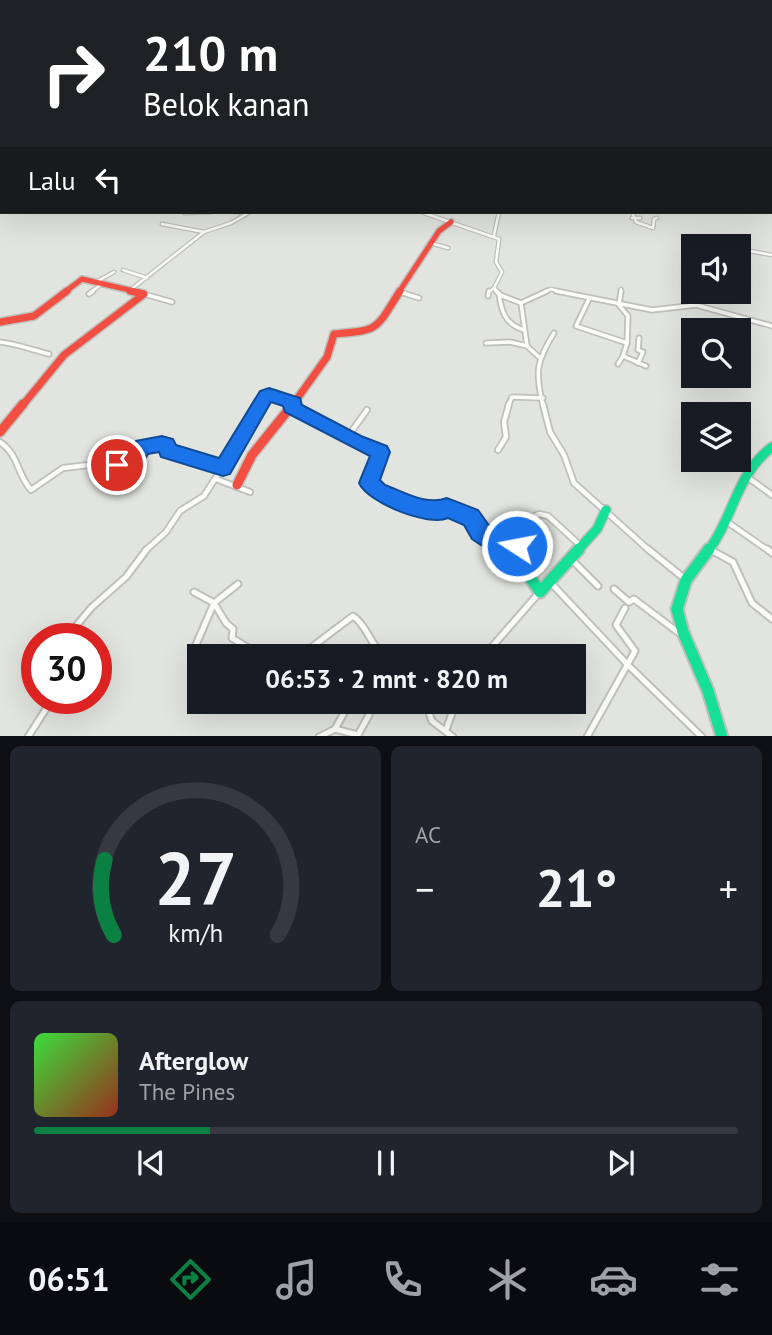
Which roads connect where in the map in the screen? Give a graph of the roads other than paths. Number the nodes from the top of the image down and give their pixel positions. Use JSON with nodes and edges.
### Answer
{"nodes":[{"id":1,"x":246,"y":214,"type":"edge"},
{"id":2,"x":427,"y":214,"type":"edge"},
{"id":3,"x":499,"y":214,"type":"edge"},
{"id":4,"x":632,"y":214,"type":"edge"},
{"id":5,"x":632,"y":218,"type":"junction"},
{"id":6,"x":640,"y":218,"type":"dead end"},
{"id":7,"x":657,"y":218,"type":"dead end"},
{"id":8,"x":451,"y":222,"type":"junction"},
{"id":9,"x":162,"y":224,"type":"dead end"},
{"id":10,"x":204,"y":232,"type":"junction"},
{"id":11,"x":494,"y":235,"type":"junction"},
{"id":12,"x":431,"y":243,"type":"junction"},
{"id":13,"x":449,"y":248,"type":"dead end"},
{"id":14,"x":751,"y":252,"type":"edge"},
{"id":15,"x":772,"y":256,"type":"edge"},
{"id":16,"x":123,"y":270,"type":"dead end"},
{"id":17,"x":114,"y":272,"type":"dead end"},
{"id":18,"x":147,"y":278,"type":"junction"},
{"id":19,"x":99,"y":283,"type":"junction"},
{"id":20,"x":494,"y":288,"type":"junction"},
{"id":21,"x":621,"y":289,"type":"dead end"},
{"id":22,"x":129,"y":291,"type":"junction"},
{"id":23,"x":398,"y":292,"type":"junction"},
{"id":24,"x":499,"y":293,"type":"junction"},
{"id":25,"x":89,"y":294,"type":"dead end"},
{"id":26,"x":144,"y":294,"type":"junction"},
{"id":27,"x":488,"y":296,"type":"dead end"},
{"id":28,"x":419,"y":298,"type":"dead end"},
{"id":29,"x":589,"y":299,"type":"junction"},
{"id":30,"x":172,"y":302,"type":"dead end"},
{"id":31,"x":520,"y":303,"type":"junction"},
{"id":32,"x":619,"y":304,"type":"junction"},
{"id":33,"x":692,"y":305,"type":"joint"},
{"id":34,"x":0,"y":322,"type":"edge"},
{"id":35,"x":772,"y":327,"type":"edge"},
{"id":36,"x":524,"y":330,"type":"junction"},
{"id":37,"x":554,"y":333,"type":"dead end"},
{"id":38,"x":639,"y":338,"type":"dead end"},
{"id":39,"x":0,"y":342,"type":"edge"},
{"id":40,"x":486,"y":343,"type":"dead end"},
{"id":41,"x":627,"y":343,"type":"junction"},
{"id":42,"x":527,"y":346,"type":"junction"},
{"id":43,"x":49,"y":354,"type":"dead end"},
{"id":44,"x":623,"y":356,"type":"junction"},
{"id":45,"x":539,"y":357,"type":"junction"},
{"id":46,"x":638,"y":363,"type":"junction"},
{"id":47,"x":618,"y":364,"type":"dead end"},
{"id":48,"x":646,"y":366,"type":"dead end"},
{"id":49,"x":543,"y":398,"type":"junction"},
{"id":50,"x":292,"y":405,"type":"junction"},
{"id":51,"x":367,"y":410,"type":"dead end"},
{"id":52,"x":0,"y":432,"type":"edge"},
{"id":53,"x":348,"y":437,"type":"junction"},
{"id":54,"x":0,"y":440,"type":"edge"},
{"id":55,"x":772,"y":447,"type":"edge"},
{"id":56,"x":498,"y":450,"type":"dead end"},
{"id":57,"x":223,"y":468,"type":"junction"},
{"id":58,"x":744,"y":475,"type":"junction"},
{"id":59,"x":216,"y":479,"type":"junction"},
{"id":60,"x":237,"y":485,"type":"junction"},
{"id":61,"x":250,"y":492,"type":"dead end"},
{"id":62,"x":772,"y":495,"type":"edge"},
{"id":63,"x":606,"y":510,"type":"junction"},
{"id":64,"x":726,"y":521,"type":"junction"},
{"id":65,"x":581,"y":547,"type":"junction"},
{"id":66,"x":709,"y":549,"type":"junction"},
{"id":67,"x":772,"y":553,"type":"edge"},
{"id":68,"x":517,"y":558,"type":"junction"},
{"id":69,"x":570,"y":558,"type":"junction"},
{"id":70,"x":687,"y":580,"type":"junction"},
{"id":71,"x":549,"y":582,"type":"junction"},
{"id":72,"x":238,"y":584,"type":"dead end"},
{"id":73,"x":598,"y":586,"type":"dead end"},
{"id":74,"x":614,"y":589,"type":"dead end"},
{"id":75,"x":194,"y":592,"type":"dead end"},
{"id":76,"x":540,"y":592,"type":"junction"},
{"id":77,"x":214,"y":603,"type":"junction"},
{"id":78,"x":625,"y":608,"type":"dead end"},
{"id":79,"x":772,"y":619,"type":"edge"},
{"id":80,"x":78,"y":623,"type":"edge"},
{"id":81,"x":687,"y":640,"type":"junction"},
{"id":82,"x":196,"y":644,"type":"edge"},
{"id":83,"x":242,"y":644,"type":"edge"},
{"id":84,"x":316,"y":644,"type":"edge"},
{"id":85,"x":370,"y":644,"type":"edge"},
{"id":86,"x":494,"y":644,"type":"edge"},
{"id":87,"x":628,"y":665,"type":"junction"},
{"id":88,"x":43,"y":714,"type":"edge"},
{"id":89,"x":343,"y":714,"type":"edge"},
{"id":90,"x":428,"y":714,"type":"edge"},
{"id":91,"x":452,"y":714,"type":"edge"},
{"id":92,"x":369,"y":715,"type":"dead end"},
{"id":93,"x":335,"y":729,"type":"junction"},
{"id":94,"x":446,"y":730,"type":"junction"},
{"id":95,"x":30,"y":736,"type":"edge"},
{"id":96,"x":321,"y":736,"type":"edge"},
{"id":97,"x":452,"y":736,"type":"edge"},
{"id":98,"x":588,"y":736,"type":"edge"},
{"id":99,"x":701,"y":736,"type":"edge"},
{"id":100,"x":722,"y":736,"type":"edge"}],
"edges":[{"from":1,"to":10,"type":"street"},
{"from":2,"to":8,"type":"street"},
{"from":3,"to":11,"type":"street"},
{"from":4,"to":5,"type":"street"},
{"from":5,"to":6,"type":"street"},
{"from":5,"to":7,"type":"street"},
{"from":8,"to":11,"type":"street"},
{"from":8,"to":12,"type":"street"},
{"from":9,"to":10,"type":"street"},
{"from":10,"to":18,"type":"street"},
{"from":11,"to":20,"type":"street"},
{"from":12,"to":13,"type":"street"},
{"from":12,"to":23,"type":"street"},
{"from":14,"to":15,"type":"street"},
{"from":16,"to":18,"type":"street"},
{"from":17,"to":19,"type":"street"},
{"from":18,"to":22,"type":"street"},
{"from":19,"to":22,"type":"street"},
{"from":19,"to":25,"type":"street"},
{"from":19,"to":34,"type":"street"},
{"from":20,"to":24,"type":"street"},
{"from":20,"to":27,"type":"street"},
{"from":21,"to":32,"type":"street"},
{"from":22,"to":26,"type":"street"},
{"from":23,"to":28,"type":"street"},
{"from":23,"to":50,"type":"street"},
{"from":24,"to":31,"type":"street"},
{"from":24,"to":36,"type":"street"},
{"from":26,"to":30,"type":"street"},
{"from":26,"to":52,"type":"street"},
{"from":29,"to":31,"type":"street"},
{"from":29,"to":32,"type":"street"},
{"from":29,"to":41,"type":"street"},
{"from":31,"to":36,"type":"street"},
{"from":32,"to":33,"type":"street"},
{"from":32,"to":41,"type":"street"},
{"from":33,"to":35,"type":"street"},
{"from":36,"to":42,"type":"street"},
{"from":37,"to":45,"type":"street"},
{"from":38,"to":46,"type":"street"},
{"from":39,"to":43,"type":"street"},
{"from":40,"to":42,"type":"street"},
{"from":41,"to":44,"type":"street"},
{"from":42,"to":45,"type":"street"},
{"from":44,"to":46,"type":"street"},
{"from":44,"to":47,"type":"street"},
{"from":45,"to":49,"type":"street"},
{"from":46,"to":48,"type":"street"},
{"from":49,"to":56,"type":"street"},
{"from":49,"to":63,"type":"street"},
{"from":50,"to":53,"type":"street"},
{"from":50,"to":57,"type":"street"},
{"from":50,"to":60,"type":"street"},
{"from":51,"to":53,"type":"street"},
{"from":53,"to":68,"type":"street"},
{"from":54,"to":57,"type":"street"},
{"from":55,"to":58,"type":"street"},
{"from":57,"to":59,"type":"street"},
{"from":58,"to":62,"type":"street"},
{"from":58,"to":64,"type":"street"},
{"from":59,"to":60,"type":"street"},
{"from":59,"to":80,"type":"street"},
{"from":60,"to":61,"type":"street"},
{"from":63,"to":65,"type":"street"},
{"from":63,"to":70,"type":"street"},
{"from":64,"to":66,"type":"street"},
{"from":64,"to":67,"type":"street"},
{"from":65,"to":68,"type":"street"},
{"from":65,"to":69,"type":"street"},
{"from":66,"to":70,"type":"street"},
{"from":66,"to":79,"type":"street"},
{"from":68,"to":76,"type":"street"},
{"from":69,"to":71,"type":"street"},
{"from":69,"to":73,"type":"street"},
{"from":70,"to":81,"type":"street"},
{"from":71,"to":76,"type":"street"},
{"from":71,"to":87,"type":"street"},
{"from":72,"to":77,"type":"street"},
{"from":74,"to":81,"type":"street"},
{"from":75,"to":77,"type":"street"},
{"from":76,"to":86,"type":"street"},
{"from":77,"to":82,"type":"street"},
{"from":77,"to":83,"type":"street"},
{"from":78,"to":87,"type":"street"},
{"from":81,"to":100,"type":"street"},
{"from":84,"to":85,"type":"street"},
{"from":87,"to":98,"type":"street"},
{"from":87,"to":99,"type":"street"},
{"from":88,"to":95,"type":"street"},
{"from":89,"to":93,"type":"street"},
{"from":90,"to":94,"type":"street"},
{"from":91,"to":94,"type":"street"},
{"from":92,"to":93,"type":"street"},
{"from":93,"to":96,"type":"street"},
{"from":94,"to":97,"type":"street"}]}
